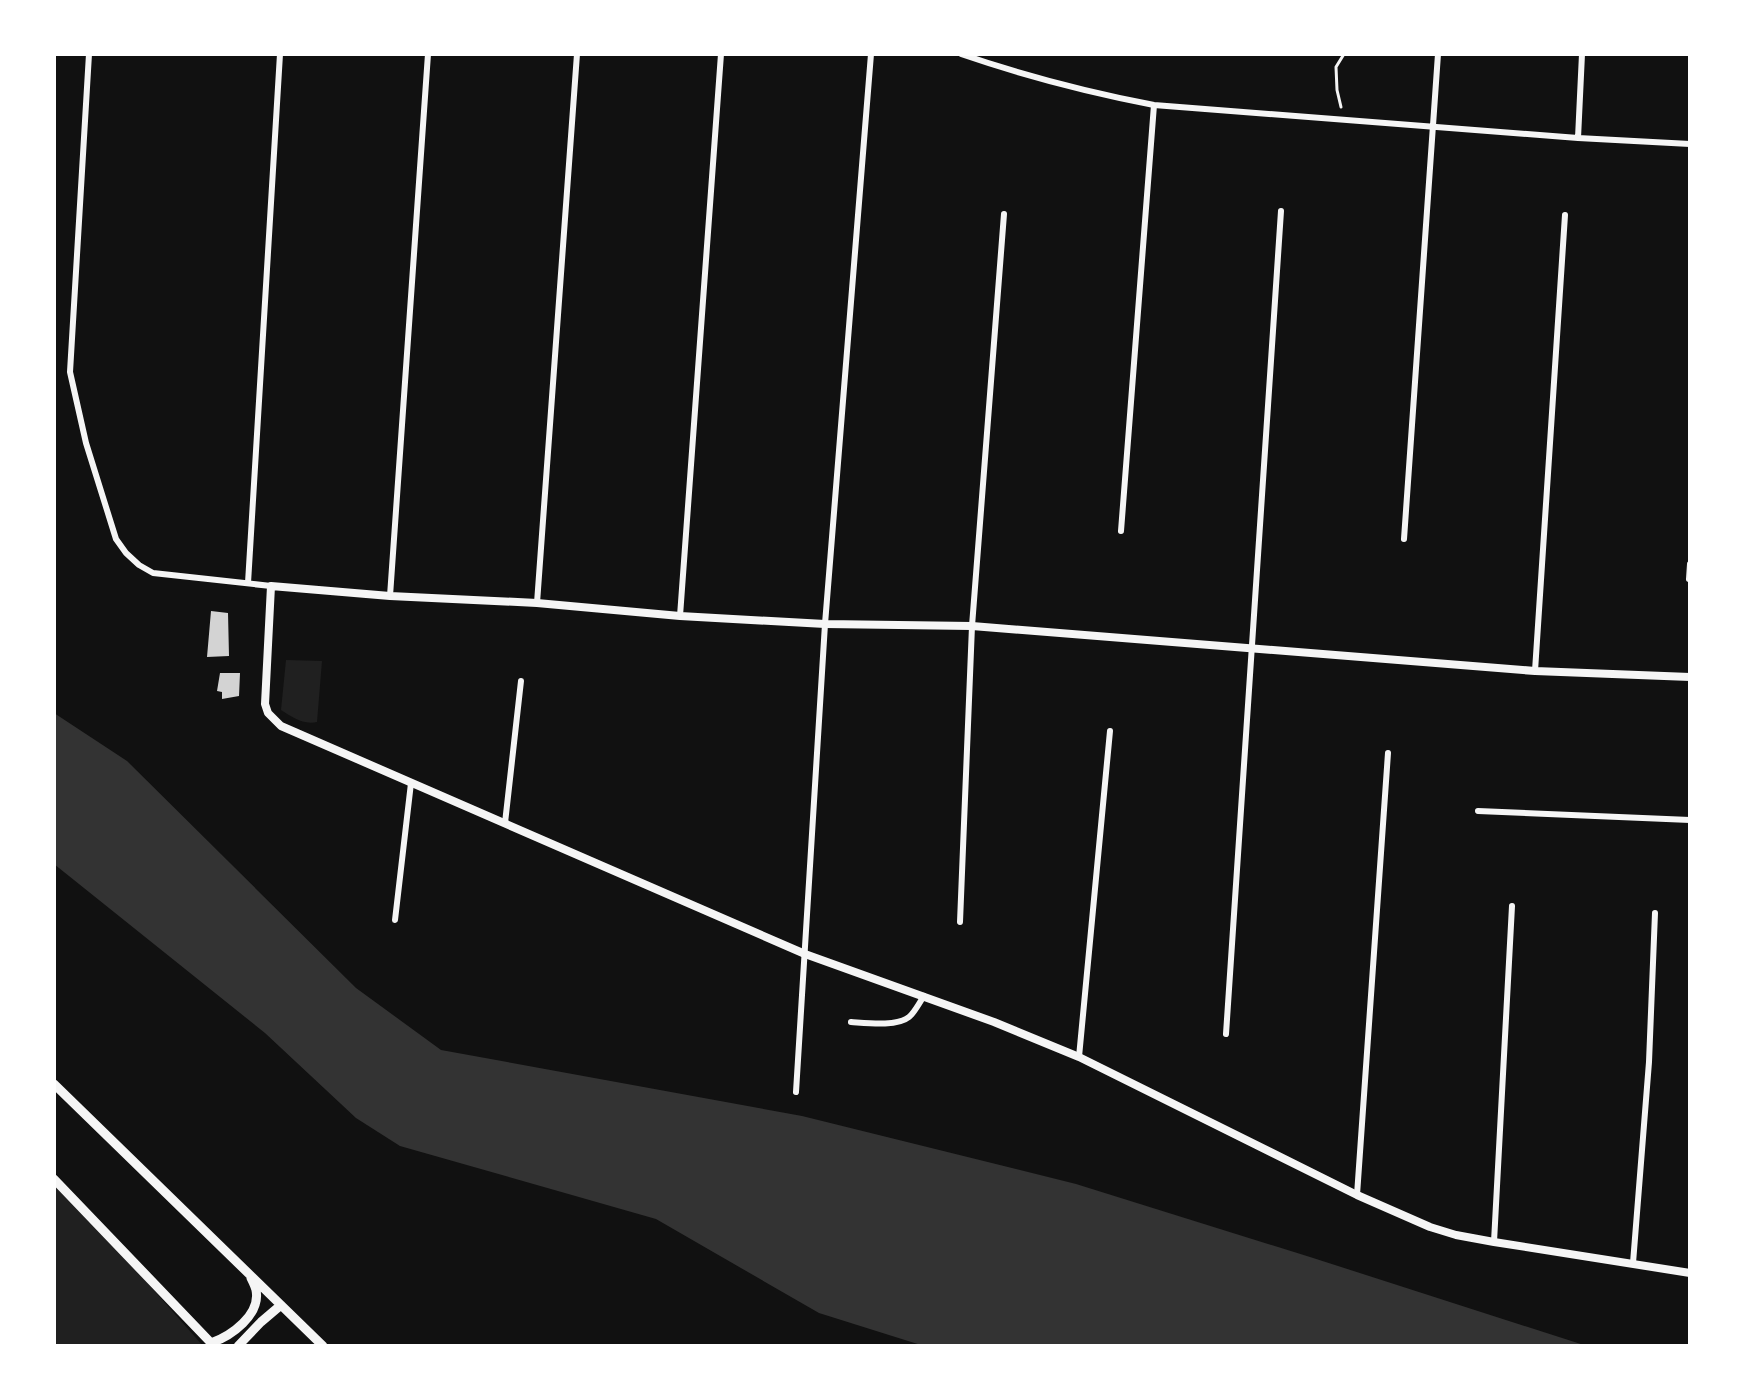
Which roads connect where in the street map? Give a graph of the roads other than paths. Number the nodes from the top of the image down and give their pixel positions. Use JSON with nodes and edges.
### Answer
{"nodes":[{"id":1,"x":89,"y":54,"type":"edge"},
{"id":2,"x":280,"y":54,"type":"edge"},
{"id":3,"x":428,"y":54,"type":"edge"},
{"id":4,"x":577,"y":54,"type":"edge"},
{"id":5,"x":721,"y":54,"type":"edge"},
{"id":6,"x":871,"y":54,"type":"edge"},
{"id":7,"x":961,"y":54,"type":"edge"},
{"id":8,"x":1438,"y":54,"type":"edge"},
{"id":9,"x":1582,"y":54,"type":"edge"},
{"id":10,"x":1154,"y":105,"type":"junction"},
{"id":11,"x":1433,"y":127,"type":"junction"},
{"id":12,"x":1578,"y":138,"type":"junction"},
{"id":13,"x":1690,"y":144,"type":"edge"},
{"id":14,"x":1281,"y":211,"type":"dead end"},
{"id":15,"x":1004,"y":214,"type":"dead end"},
{"id":16,"x":1565,"y":215,"type":"dead end"},
{"id":17,"x":1121,"y":531,"type":"dead end"},
{"id":18,"x":1404,"y":539,"type":"dead end"},
{"id":19,"x":1690,"y":564,"type":"edge"},
{"id":20,"x":1689,"y":579,"type":"edge"},
{"id":21,"x":248,"y":583,"type":"junction"},
{"id":22,"x":271,"y":586,"type":"junction"},
{"id":23,"x":390,"y":596,"type":"junction"},
{"id":24,"x":537,"y":603,"type":"junction"},
{"id":25,"x":680,"y":616,"type":"junction"},
{"id":26,"x":825,"y":624,"type":"junction"},
{"id":27,"x":972,"y":626,"type":"junction"},
{"id":28,"x":1252,"y":647,"type":"junction"},
{"id":29,"x":1535,"y":671,"type":"junction"},
{"id":30,"x":1690,"y":677,"type":"edge"},
{"id":31,"x":521,"y":681,"type":"dead end"},
{"id":32,"x":1110,"y":731,"type":"dead end"},
{"id":33,"x":1388,"y":753,"type":"dead end"},
{"id":34,"x":411,"y":783,"type":"junction"},
{"id":35,"x":1478,"y":811,"type":"dead end"},
{"id":36,"x":1690,"y":820,"type":"edge"},
{"id":37,"x":505,"y":823,"type":"junction"},
{"id":38,"x":1512,"y":906,"type":"dead end"},
{"id":39,"x":1655,"y":913,"type":"dead end"},
{"id":40,"x":395,"y":920,"type":"dead end"},
{"id":41,"x":960,"y":922,"type":"dead end"},
{"id":42,"x":805,"y":954,"type":"junction"},
{"id":43,"x":924,"y":996,"type":"junction"},
{"id":44,"x":851,"y":1022,"type":"dead end"},
{"id":45,"x":1226,"y":1034,"type":"dead end"},
{"id":46,"x":1079,"y":1057,"type":"junction"},
{"id":47,"x":54,"y":1084,"type":"edge"},
{"id":48,"x":796,"y":1092,"type":"dead end"},
{"id":49,"x":54,"y":1179,"type":"edge"},
{"id":50,"x":1357,"y":1195,"type":"junction"},
{"id":51,"x":1494,"y":1242,"type":"junction"},
{"id":52,"x":1633,"y":1263,"type":"junction"},
{"id":53,"x":1690,"y":1273,"type":"edge"},
{"id":54,"x":250,"y":1274,"type":"junction"},
{"id":55,"x":279,"y":1302,"type":"junction"},
{"id":56,"x":254,"y":1309,"type":"junction"},
{"id":57,"x":212,"y":1344,"type":"edge"},
{"id":58,"x":238,"y":1346,"type":"edge"},
{"id":59,"x":323,"y":1346,"type":"edge"}],
"edges":[{"from":1,"to":21,"type":"street"},
{"from":2,"to":21,"type":"street"},
{"from":3,"to":23,"type":"street"},
{"from":4,"to":24,"type":"street"},
{"from":5,"to":25,"type":"street"},
{"from":6,"to":26,"type":"street"},
{"from":7,"to":10,"type":"street"},
{"from":8,"to":11,"type":"street"},
{"from":9,"to":12,"type":"street"},
{"from":10,"to":11,"type":"street"},
{"from":10,"to":17,"type":"street"},
{"from":11,"to":12,"type":"street"},
{"from":11,"to":18,"type":"street"},
{"from":12,"to":13,"type":"street"},
{"from":14,"to":28,"type":"street"},
{"from":15,"to":27,"type":"street"},
{"from":16,"to":29,"type":"street"},
{"from":19,"to":20,"type":"street"},
{"from":21,"to":22,"type":"street"},
{"from":22,"to":23,"type":"street"},
{"from":22,"to":34,"type":"street"},
{"from":23,"to":24,"type":"street"},
{"from":24,"to":25,"type":"street"},
{"from":25,"to":26,"type":"street"},
{"from":26,"to":27,"type":"street"},
{"from":26,"to":42,"type":"street"},
{"from":27,"to":28,"type":"street"},
{"from":27,"to":41,"type":"street"},
{"from":28,"to":29,"type":"street"},
{"from":28,"to":45,"type":"street"},
{"from":29,"to":30,"type":"street"},
{"from":31,"to":37,"type":"street"},
{"from":32,"to":46,"type":"street"},
{"from":33,"to":50,"type":"street"},
{"from":34,"to":37,"type":"street"},
{"from":34,"to":40,"type":"street"},
{"from":35,"to":36,"type":"street"},
{"from":37,"to":42,"type":"street"},
{"from":38,"to":51,"type":"street"},
{"from":39,"to":52,"type":"street"},
{"from":42,"to":43,"type":"street"},
{"from":42,"to":48,"type":"street"},
{"from":43,"to":44,"type":"street"},
{"from":43,"to":46,"type":"street"},
{"from":46,"to":50,"type":"street"},
{"from":47,"to":54,"type":"main road"},
{"from":49,"to":57,"type":"main road"},
{"from":50,"to":51,"type":"street"},
{"from":51,"to":52,"type":"street"},
{"from":52,"to":53,"type":"street"},
{"from":54,"to":55,"type":"main road"},
{"from":54,"to":56,"type":"main road"},
{"from":55,"to":56,"type":"main road"},
{"from":55,"to":58,"type":"main road"},
{"from":55,"to":59,"type":"main road"},
{"from":56,"to":57,"type":"main road"}]}
